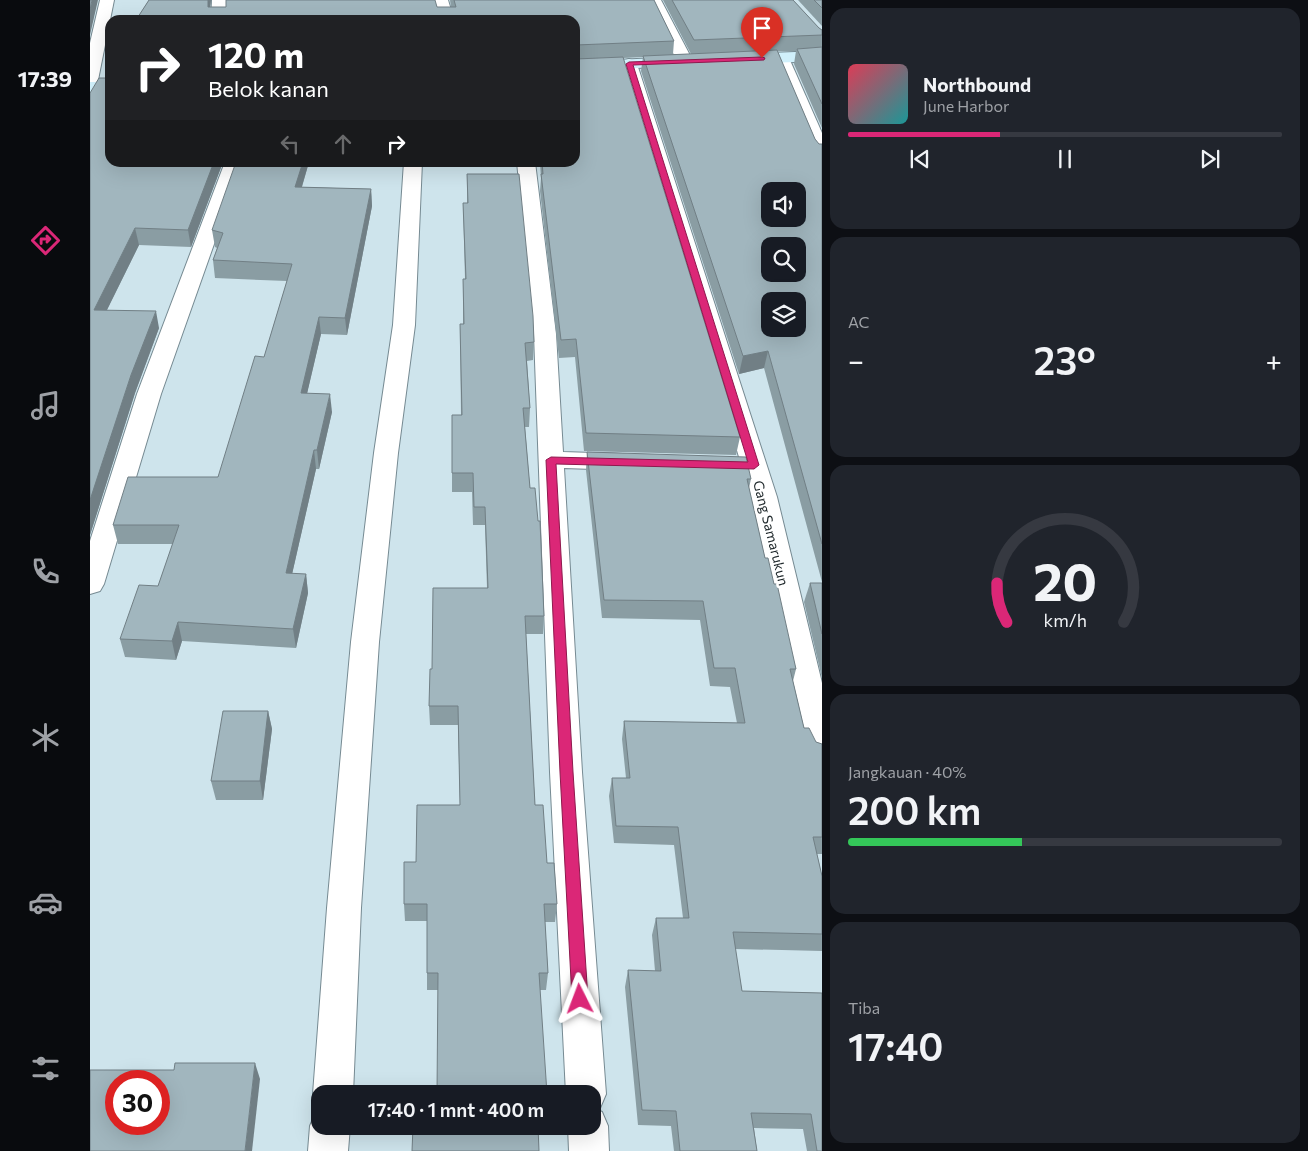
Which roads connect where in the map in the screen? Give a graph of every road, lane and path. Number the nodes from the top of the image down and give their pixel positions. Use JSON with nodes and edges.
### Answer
{"nodes":[{"id":1,"x":107,"y":0,"type":"edge"},
{"id":2,"x":219,"y":0,"type":"edge"},
{"id":3,"x":441,"y":0,"type":"edge"},
{"id":4,"x":654,"y":0,"type":"edge"},
{"id":5,"x":219,"y":15,"type":"edge"},
{"id":6,"x":445,"y":15,"type":"edge"},
{"id":7,"x":822,"y":56,"type":"edge"},
{"id":8,"x":781,"y":58,"type":"junction"},
{"id":9,"x":724,"y":60,"type":"edge"},
{"id":10,"x":685,"y":61,"type":"junction"},
{"id":11,"x":704,"y":61,"type":"edge"},
{"id":12,"x":629,"y":64,"type":"junction"},
{"id":13,"x":580,"y":66,"type":"edge"},
{"id":14,"x":90,"y":80,"type":"edge"},
{"id":15,"x":90,"y":87,"type":"edge"},
{"id":16,"x":105,"y":87,"type":"edge"},
{"id":17,"x":822,"y":154,"type":"edge"},
{"id":18,"x":232,"y":167,"type":"edge"},
{"id":19,"x":414,"y":167,"type":"edge"},
{"id":20,"x":527,"y":167,"type":"edge"},
{"id":21,"x":551,"y":460,"type":"junction"},
{"id":22,"x":648,"y":462,"type":"edge"},
{"id":23,"x":90,"y":584,"type":"edge"},
{"id":24,"x":822,"y":748,"type":"edge"},
{"id":25,"x":334,"y":1085,"type":"edge"},
{"id":26,"x":585,"y":1085,"type":"edge"},
{"id":27,"x":329,"y":1135,"type":"edge"},
{"id":28,"x":588,"y":1135,"type":"edge"},
{"id":29,"x":328,"y":1151,"type":"edge"},
{"id":30,"x":589,"y":1151,"type":"edge"}],
"edges":[{"from":1,"to":14,"type":"street"},
{"from":2,"to":5,"type":"street"},
{"from":3,"to":6,"type":"street"},
{"from":4,"to":10,"type":"street"},
{"from":7,"to":8,"type":"street"},
{"from":8,"to":9,"type":"street"},
{"from":8,"to":17,"type":"street"},
{"from":10,"to":11,"type":"street"},
{"from":10,"to":12,"type":"street"},
{"from":12,"to":13,"type":"street"},
{"from":12,"to":24,"type":"street","name":"Gang Samarukun"},
{"from":15,"to":16,"type":"street"},
{"from":18,"to":23,"type":"street"},
{"from":19,"to":25,"type":"street"},
{"from":20,"to":21,"type":"street"},
{"from":21,"to":22,"type":"street"},
{"from":21,"to":26,"type":"street"},
{"from":27,"to":29,"type":"street"},
{"from":28,"to":30,"type":"street"}]}
